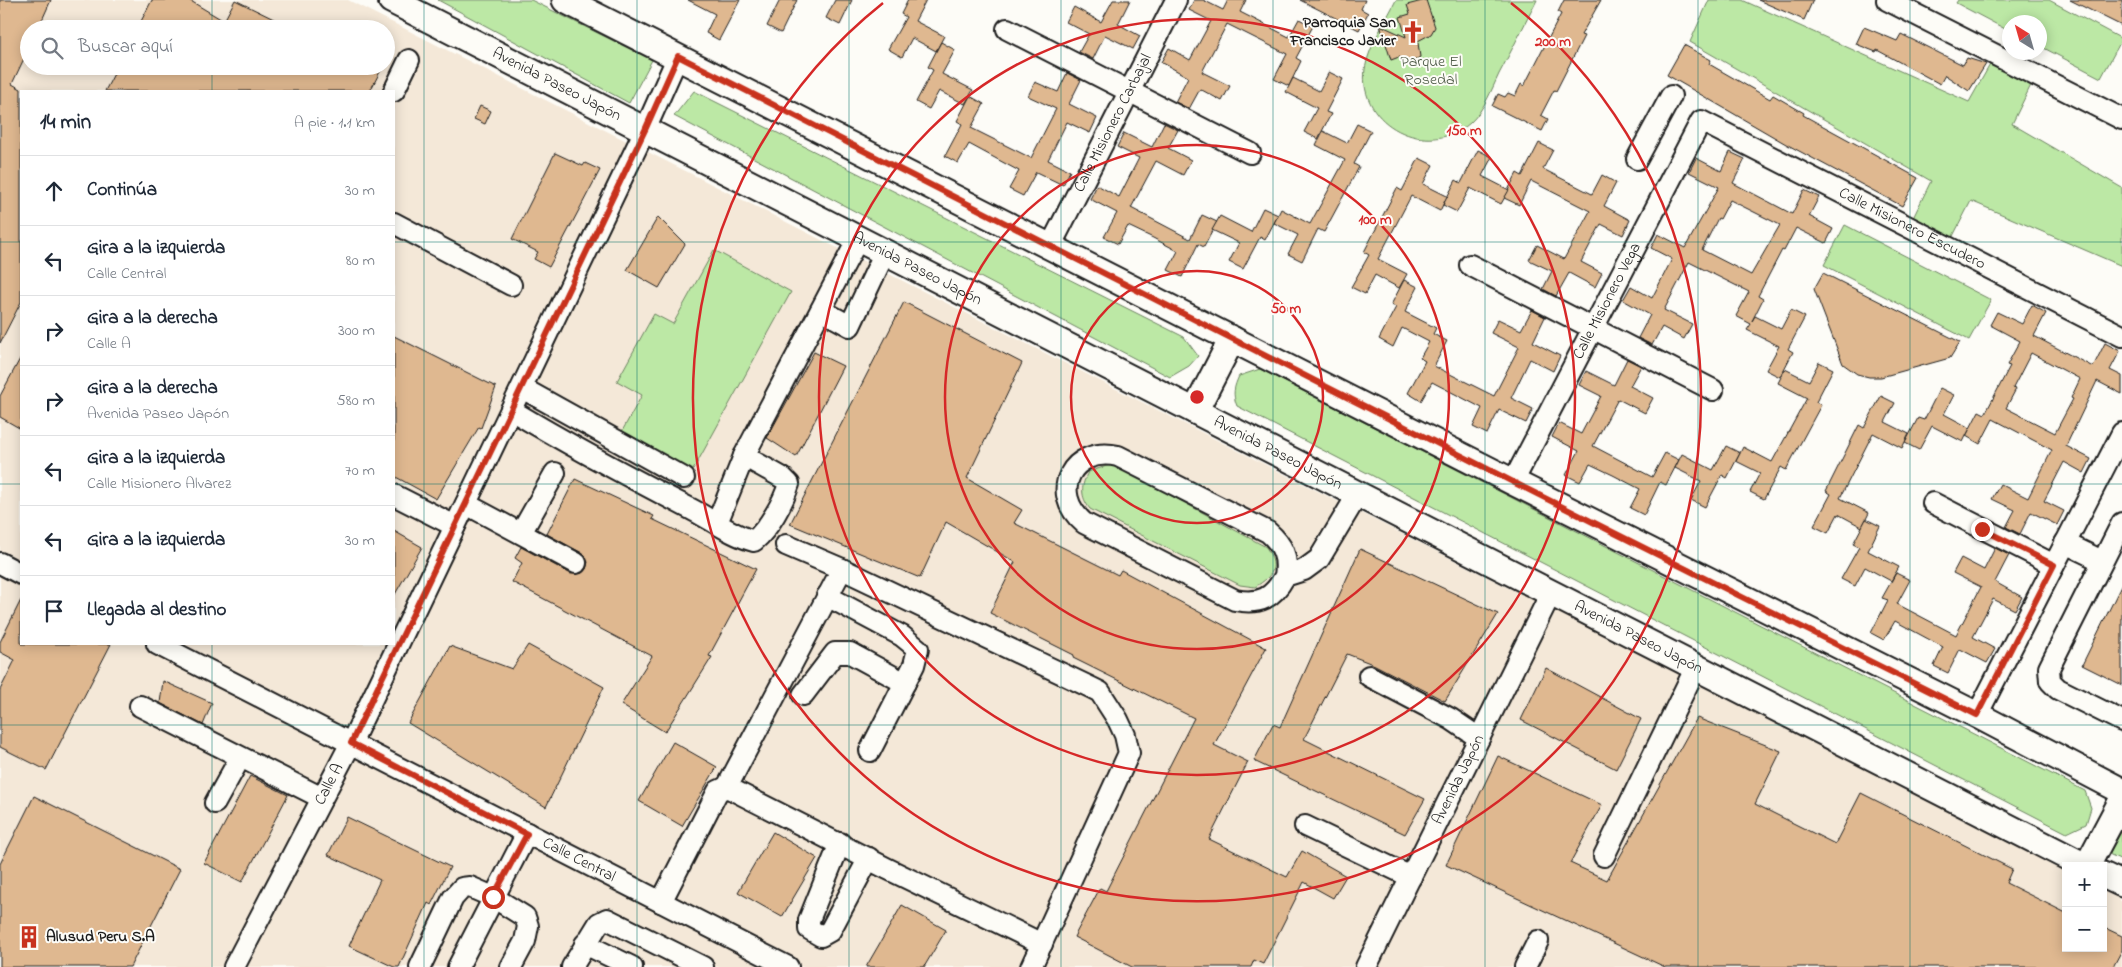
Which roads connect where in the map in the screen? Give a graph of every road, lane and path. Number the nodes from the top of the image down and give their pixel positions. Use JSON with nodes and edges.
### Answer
{"nodes":[{"id":1,"x":391,"y":0,"type":"edge"},
{"id":2,"x":1176,"y":0,"type":"edge"},
{"id":3,"x":1887,"y":0,"type":"edge"},
{"id":4,"x":582,"y":4,"type":"edge"},
{"id":5,"x":1007,"y":29,"type":"dead end"},
{"id":6,"x":678,"y":56,"type":"junction"},
{"id":7,"x":410,"y":60,"type":"dead end"},
{"id":8,"x":395,"y":90,"type":"edge"},
{"id":9,"x":1129,"y":92,"type":"junction"},
{"id":10,"x":1671,"y":96,"type":"dead end"},
{"id":11,"x":2122,"y":119,"type":"edge"},
{"id":12,"x":1701,"y":121,"type":"joint"},
{"id":13,"x":645,"y":130,"type":"junction"},
{"id":14,"x":1250,"y":153,"type":"dead end"},
{"id":15,"x":1637,"y":159,"type":"dead end"},
{"id":16,"x":395,"y":224,"type":"edge"},
{"id":17,"x":858,"y":239,"type":"junction"},
{"id":18,"x":1050,"y":247,"type":"junction"},
{"id":19,"x":885,"y":252,"type":"junction"},
{"id":20,"x":1470,"y":266,"type":"dead end"},
{"id":21,"x":511,"y":286,"type":"dead end"},
{"id":22,"x":821,"y":310,"type":"junction"},
{"id":23,"x":1593,"y":329,"type":"junction"},
{"id":24,"x":2122,"y":336,"type":"edge"},
{"id":25,"x":1232,"y":339,"type":"junction"},
{"id":26,"x":522,"y":388,"type":"junction"},
{"id":27,"x":1713,"y":390,"type":"dead end"},
{"id":28,"x":511,"y":410,"type":"junction"},
{"id":29,"x":1196,"y":411,"type":"junction"},
{"id":30,"x":2122,"y":433,"type":"edge"},
{"id":31,"x":744,"y":456,"type":"junction"},
{"id":32,"x":555,"y":473,"type":"dead end"},
{"id":33,"x":684,"y":478,"type":"dead end"},
{"id":34,"x":1513,"y":482,"type":"junction"},
{"id":35,"x":1358,"y":494,"type":"junction"},
{"id":36,"x":395,"y":496,"type":"edge"},
{"id":37,"x":1932,"y":503,"type":"dead end"},
{"id":38,"x":466,"y":504,"type":"junction"},
{"id":39,"x":717,"y":522,"type":"junction"},
{"id":40,"x":2122,"y":523,"type":"edge"},
{"id":41,"x":455,"y":526,"type":"junction"},
{"id":42,"x":522,"y":533,"type":"junction"},
{"id":43,"x":2065,"y":543,"type":"junction"},
{"id":44,"x":786,"y":545,"type":"dead end"},
{"id":45,"x":2102,"y":561,"type":"junction"},
{"id":46,"x":0,"y":563,"type":"edge"},
{"id":47,"x":576,"y":563,"type":"dead end"},
{"id":48,"x":2054,"y":565,"type":"junction"},
{"id":49,"x":842,"y":569,"type":"junction"},
{"id":50,"x":20,"y":573,"type":"edge"},
{"id":51,"x":1285,"y":576,"type":"junction"},
{"id":52,"x":1551,"y":593,"type":"junction"},
{"id":53,"x":827,"y":596,"type":"junction"},
{"id":54,"x":159,"y":645,"type":"edge"},
{"id":55,"x":1696,"y":667,"type":"junction"},
{"id":56,"x":1369,"y":676,"type":"dead end"},
{"id":57,"x":905,"y":683,"type":"junction"},
{"id":58,"x":803,"y":695,"type":"dead end"},
{"id":59,"x":140,"y":706,"type":"dead end"},
{"id":60,"x":1977,"y":715,"type":"junction"},
{"id":61,"x":2122,"y":722,"type":"edge"},
{"id":62,"x":1479,"y":738,"type":"junction"},
{"id":63,"x":351,"y":743,"type":"junction"},
{"id":64,"x":870,"y":750,"type":"dead end"},
{"id":65,"x":240,"y":758,"type":"junction"},
{"id":66,"x":727,"y":787,"type":"junction"},
{"id":67,"x":2121,"y":789,"type":"edge"},
{"id":68,"x":322,"y":798,"type":"junction"},
{"id":69,"x":215,"y":802,"type":"dead end"},
{"id":70,"x":1305,"y":826,"type":"dead end"},
{"id":71,"x":527,"y":834,"type":"junction"},
{"id":72,"x":840,"y":843,"type":"junction"},
{"id":73,"x":1604,"y":856,"type":"dead end"},
{"id":74,"x":869,"y":858,"type":"junction"},
{"id":75,"x":2078,"y":862,"type":"edge"},
{"id":76,"x":2088,"y":862,"type":"edge"},
{"id":77,"x":1411,"y":877,"type":"junction"},
{"id":78,"x":493,"y":897,"type":"junction"},
{"id":79,"x":661,"y":902,"type":"junction"},
{"id":80,"x":1538,"y":941,"type":"dead end"},
{"id":81,"x":585,"y":944,"type":"junction"},
{"id":82,"x":1042,"y":944,"type":"junction"},
{"id":83,"x":235,"y":967,"type":"edge"},
{"id":84,"x":420,"y":967,"type":"edge"},
{"id":85,"x":458,"y":967,"type":"edge"},
{"id":86,"x":511,"y":967,"type":"edge"},
{"id":87,"x":572,"y":967,"type":"edge"},
{"id":88,"x":632,"y":967,"type":"edge"},
{"id":89,"x":703,"y":967,"type":"edge"},
{"id":90,"x":788,"y":967,"type":"edge"},
{"id":91,"x":1031,"y":967,"type":"edge"},
{"id":92,"x":1366,"y":967,"type":"edge"},
{"id":93,"x":1525,"y":967,"type":"edge"}],
"edges":[{"from":1,"to":13,"type":"main road","name":"Avenida Paseo Japón"},
{"from":2,"to":9,"type":"street","name":"Calle Misionero Carbajal"},
{"from":3,"to":11,"type":"street"},
{"from":4,"to":6,"type":"main road"},
{"from":5,"to":9,"type":"street"},
{"from":6,"to":13,"type":"street","name":"Calle A"},
{"from":6,"to":18,"type":"main road"},
{"from":7,"to":8,"type":"street"},
{"from":9,"to":14,"type":"street"},
{"from":9,"to":18,"type":"street","name":"Calle Misionero Carbajal"},
{"from":10,"to":15,"type":"street"},
{"from":12,"to":23,"type":"street","name":"Calle Misionero Vega"},
{"from":12,"to":24,"type":"street","name":"Calle Misionero Escudero"},
{"from":13,"to":17,"type":"main road","name":"Avenida Paseo Japón"},
{"from":13,"to":26,"type":"street","name":"Calle A"},
{"from":16,"to":21,"type":"street"},
{"from":17,"to":19,"type":"main road","name":"Avenida Paseo Japón"},
{"from":17,"to":22,"type":"street"},
{"from":18,"to":25,"type":"main road"},
{"from":19,"to":22,"type":"street"},
{"from":19,"to":29,"type":"main road","name":"Avenida Paseo Japón"},
{"from":20,"to":23,"type":"street"},
{"from":22,"to":31,"type":"street"},
{"from":23,"to":27,"type":"street"},
{"from":23,"to":34,"type":"street","name":"Calle Misionero Vega"},
{"from":25,"to":29,"type":"main road"},
{"from":25,"to":34,"type":"main road"},
{"from":26,"to":28,"type":"street","name":"Calle A"},
{"from":26,"to":33,"type":"street"},
{"from":28,"to":38,"type":"street","name":"Calle A"},
{"from":28,"to":39,"type":"street"},
{"from":29,"to":35,"type":"main road","name":"Avenida Paseo Japón"},
{"from":30,"to":43,"type":"street"},
{"from":31,"to":39,"type":"street"},
{"from":31,"to":39,"type":"street"},
{"from":32,"to":42,"type":"street"},
{"from":34,"to":60,"type":"main road"},
{"from":35,"to":51,"type":"street"},
{"from":35,"to":52,"type":"main road","name":"Avenida Paseo Japón"},
{"from":36,"to":41,"type":"street"},
{"from":37,"to":48,"type":"street"},
{"from":38,"to":41,"type":"street","name":"Calle A"},
{"from":38,"to":42,"type":"street"},
{"from":40,"to":45,"type":"street"},
{"from":41,"to":63,"type":"street","name":"Calle A"},
{"from":42,"to":47,"type":"street"},
{"from":43,"to":45,"type":"street"},
{"from":43,"to":48,"type":"street"},
{"from":44,"to":49,"type":"street"},
{"from":45,"to":61,"type":"street"},
{"from":46,"to":50,"type":"street"},
{"from":48,"to":60,"type":"street"},
{"from":49,"to":53,"type":"street"},
{"from":49,"to":82,"type":"street"},
{"from":51,"to":51,"type":"street"},
{"from":52,"to":55,"type":"main road","name":"Avenida Paseo Japón"},
{"from":52,"to":62,"type":"street","name":"Avenida Japón"},
{"from":53,"to":57,"type":"street"},
{"from":53,"to":66,"type":"street"},
{"from":54,"to":63,"type":"street","name":"Calle Central"},
{"from":55,"to":73,"type":"street"},
{"from":55,"to":75,"type":"main road","name":"Avenida Paseo Japón"},
{"from":56,"to":62,"type":"street"},
{"from":57,"to":58,"type":"street"},
{"from":57,"to":64,"type":"street"},
{"from":59,"to":65,"type":"street"},
{"from":60,"to":67,"type":"main road"},
{"from":62,"to":77,"type":"street","name":"Avenida Japón"},
{"from":63,"to":68,"type":"street","name":"Calle A"},
{"from":63,"to":71,"type":"street","name":"Calle Central"},
{"from":65,"to":68,"type":"street"},
{"from":65,"to":69,"type":"street"},
{"from":66,"to":72,"type":"street"},
{"from":66,"to":79,"type":"street"},
{"from":67,"to":76,"type":"main road"},
{"from":68,"to":83,"type":"street","name":"Calle A"},
{"from":70,"to":77,"type":"street"},
{"from":71,"to":78,"type":"street"},
{"from":71,"to":79,"type":"street","name":"Calle Central"},
{"from":72,"to":74,"type":"street"},
{"from":72,"to":74,"type":"street"},
{"from":74,"to":82,"type":"street"},
{"from":77,"to":92,"type":"street","name":"Avenida Japón"},
{"from":78,"to":84,"type":"street"},
{"from":78,"to":85,"type":"street"},
{"from":78,"to":86,"type":"street"},
{"from":79,"to":90,"type":"street","name":"Calle Central"},
{"from":80,"to":93,"type":"street"},
{"from":81,"to":87,"type":"street"},
{"from":81,"to":88,"type":"street"},
{"from":81,"to":89,"type":"street"},
{"from":82,"to":91,"type":"street"}]}
